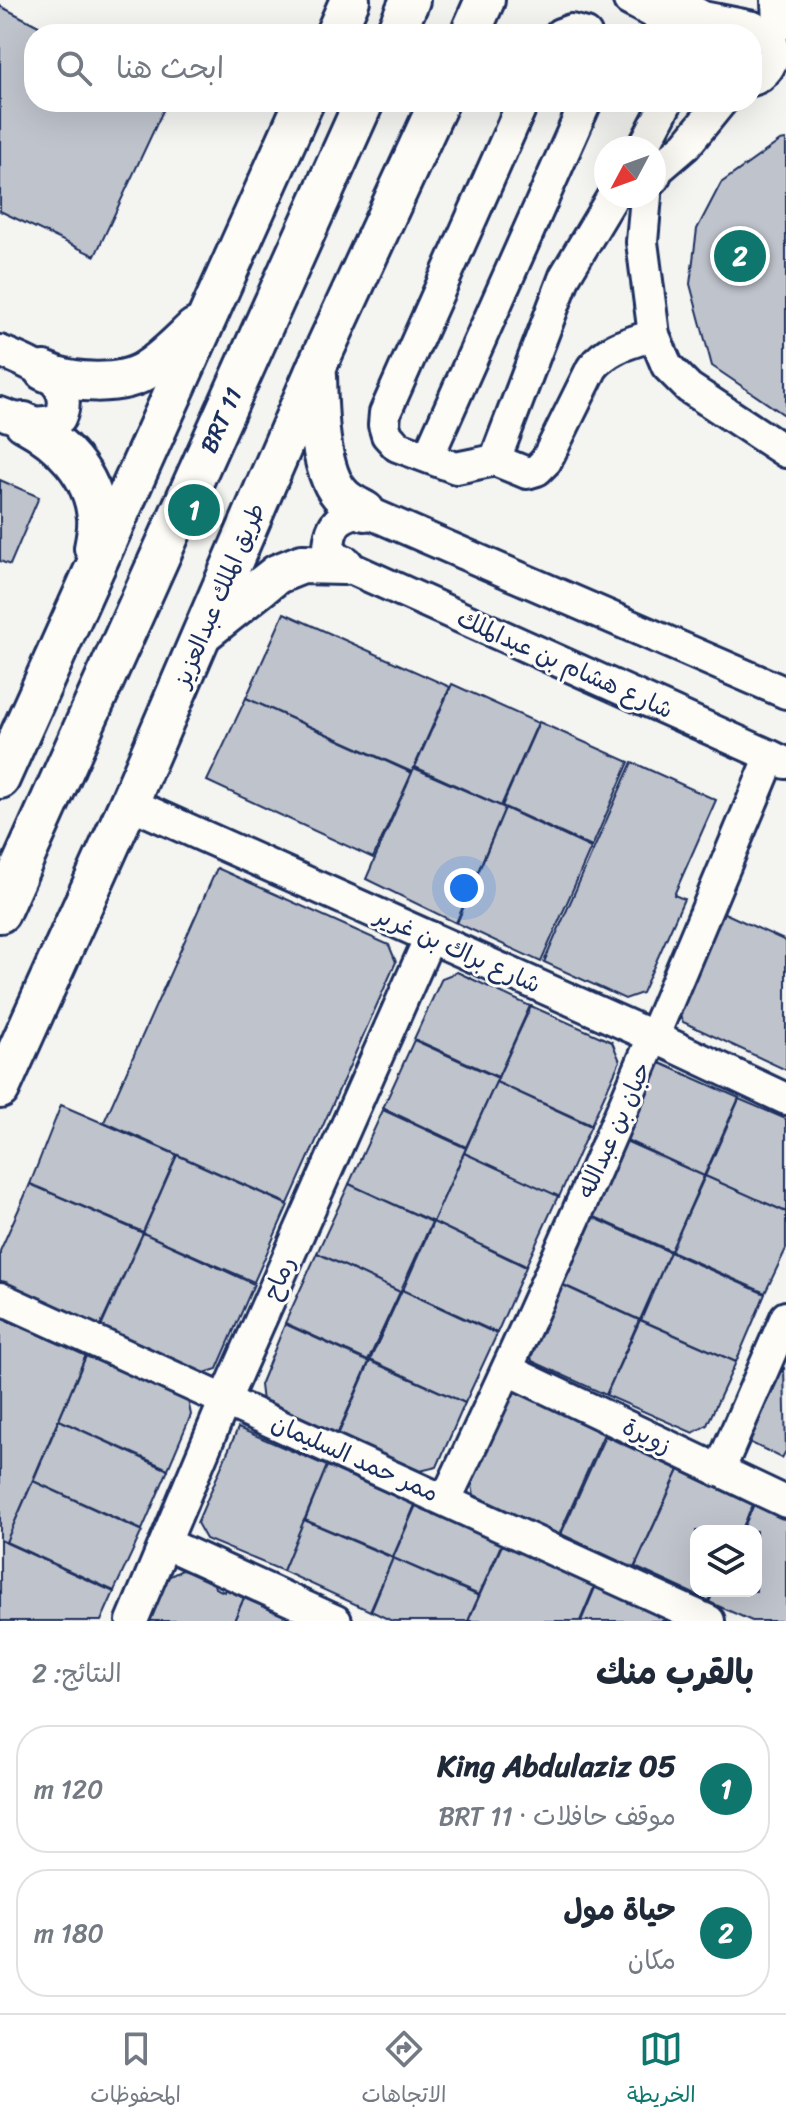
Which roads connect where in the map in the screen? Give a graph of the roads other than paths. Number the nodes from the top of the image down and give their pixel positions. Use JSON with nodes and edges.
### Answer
{"nodes":[{"id":1,"x":350,"y":0,"type":"edge"},
{"id":2,"x":410,"y":0,"type":"edge"},
{"id":3,"x":509,"y":0,"type":"edge"},
{"id":4,"x":629,"y":0,"type":"edge"},
{"id":5,"x":672,"y":0,"type":"edge"},
{"id":6,"x":477,"y":18,"type":"edge"},
{"id":7,"x":773,"y":19,"type":"edge"},
{"id":8,"x":339,"y":24,"type":"edge"},
{"id":9,"x":399,"y":24,"type":"edge"},
{"id":10,"x":672,"y":24,"type":"edge"},
{"id":11,"x":762,"y":75,"type":"edge"},
{"id":12,"x":299,"y":112,"type":"edge"},
{"id":13,"x":360,"y":112,"type":"edge"},
{"id":14,"x":434,"y":112,"type":"edge"},
{"id":15,"x":519,"y":112,"type":"edge"},
{"id":16,"x":582,"y":112,"type":"edge"},
{"id":17,"x":662,"y":112,"type":"edge"},
{"id":18,"x":713,"y":112,"type":"edge"},
{"id":19,"x":649,"y":136,"type":"edge"},
{"id":20,"x":666,"y":162,"type":"edge"},
{"id":21,"x":606,"y":208,"type":"edge"},
{"id":22,"x":645,"y":208,"type":"edge"},
{"id":23,"x":203,"y":321,"type":"junction"},
{"id":24,"x":654,"y":335,"type":"junction"},
{"id":25,"x":0,"y":351,"type":"edge"},
{"id":26,"x":317,"y":366,"type":"junction"},
{"id":27,"x":44,"y":371,"type":"junction"},
{"id":28,"x":12,"y":418,"type":"edge"},
{"id":29,"x":786,"y":452,"type":"edge"},
{"id":30,"x":428,"y":457,"type":"junction"},
{"id":31,"x":495,"y":460,"type":"junction"},
{"id":32,"x":365,"y":511,"type":"junction"},
{"id":33,"x":344,"y":565,"type":"junction"},
{"id":34,"x":91,"y":576,"type":"junction"},
{"id":35,"x":202,"y":634,"type":"junction"},
{"id":36,"x":786,"y":668,"type":"edge"},
{"id":37,"x":739,"y":671,"type":"junction"},
{"id":38,"x":786,"y":693,"type":"edge"},
{"id":39,"x":779,"y":759,"type":"edge"},
{"id":40,"x":0,"y":779,"type":"edge"},
{"id":41,"x":129,"y":803,"type":"junction"},
{"id":42,"x":0,"y":913,"type":"edge"},
{"id":43,"x":430,"y":937,"type":"junction"},
{"id":44,"x":654,"y":1037,"type":"junction"},
{"id":45,"x":0,"y":1089,"type":"edge"},
{"id":46,"x":786,"y":1099,"type":"edge"},
{"id":47,"x":0,"y":1298,"type":"edge"},
{"id":48,"x":786,"y":1317,"type":"edge"},
{"id":49,"x":508,"y":1370,"type":"junction"},
{"id":50,"x":225,"y":1400,"type":"junction"},
{"id":51,"x":719,"y":1471,"type":"junction"},
{"id":52,"x":446,"y":1499,"type":"junction"},
{"id":53,"x":786,"y":1502,"type":"edge"},
{"id":54,"x":167,"y":1544,"type":"junction"},
{"id":55,"x":132,"y":1621,"type":"edge"},
{"id":56,"x":336,"y":1621,"type":"edge"},
{"id":57,"x":709,"y":1621,"type":"edge"}],
"edges":[{"from":1,"to":8,"type":"main road"},
{"from":2,"to":9,"type":"main road"},
{"from":3,"to":6,"type":"street"},
{"from":4,"to":10,"type":"street"},
{"from":5,"to":7,"type":"street"},
{"from":7,"to":11,"type":"street"},
{"from":12,"to":23,"type":"main road"},
{"from":13,"to":42,"type":"main road","name":"BRT 11"},
{"from":14,"to":26,"type":"main road","name":"طريق الملك عبدالعزيز"},
{"from":15,"to":30,"type":"street"},
{"from":16,"to":30,"type":"street"},
{"from":17,"to":19,"type":"street"},
{"from":18,"to":20,"type":"street"},
{"from":21,"to":31,"type":"street"},
{"from":22,"to":24,"type":"street"},
{"from":23,"to":27,"type":"main road"},
{"from":23,"to":34,"type":"main road"},
{"from":24,"to":29,"type":"street"},
{"from":24,"to":31,"type":"street"},
{"from":25,"to":27,"type":"street"},
{"from":26,"to":32,"type":"main road"},
{"from":26,"to":35,"type":"main road","name":"طريق الملك عبدالعزيز"},
{"from":27,"to":28,"type":"street"},
{"from":28,"to":34,"type":"main road"},
{"from":30,"to":31,"type":"street"},
{"from":32,"to":33,"type":"street"},
{"from":32,"to":37,"type":"street"},
{"from":33,"to":35,"type":"main road"},
{"from":33,"to":39,"type":"street","name":"شارع هشام بن عبدالملك"},
{"from":34,"to":40,"type":"main road"},
{"from":35,"to":41,"type":"main road","name":"طريق الملك عبدالعزيز"},
{"from":36,"to":37,"type":"street"},
{"from":37,"to":38,"type":"street"},
{"from":39,"to":44,"type":"street","name":"حبان بن عبدالله"},
{"from":41,"to":43,"type":"street","name":"شارع براك بن غرير"},
{"from":41,"to":45,"type":"main road","name":"طريق الملك عبدالعزيز"},
{"from":43,"to":44,"type":"street","name":"شارع براك بن غرير"},
{"from":43,"to":50,"type":"street","name":"رماح"},
{"from":44,"to":46,"type":"street","name":"شارع براك بن غرير"},
{"from":44,"to":49,"type":"street","name":"حبان بن عبدالله"},
{"from":47,"to":50,"type":"street","name":"ممر حمد السليمان"},
{"from":48,"to":51,"type":"street"},
{"from":49,"to":51,"type":"street","name":"زويرة"},
{"from":49,"to":52,"type":"street","name":"حبان بن عبدالله"},
{"from":50,"to":52,"type":"street","name":"ممر حمد السليمان"},
{"from":50,"to":54,"type":"street","name":"رماح"},
{"from":51,"to":53,"type":"street","name":"زويرة"},
{"from":52,"to":57,"type":"street","name":"ممر حمد السليمان"},
{"from":54,"to":55,"type":"street","name":"رماح"},
{"from":54,"to":56,"type":"street"}]}
